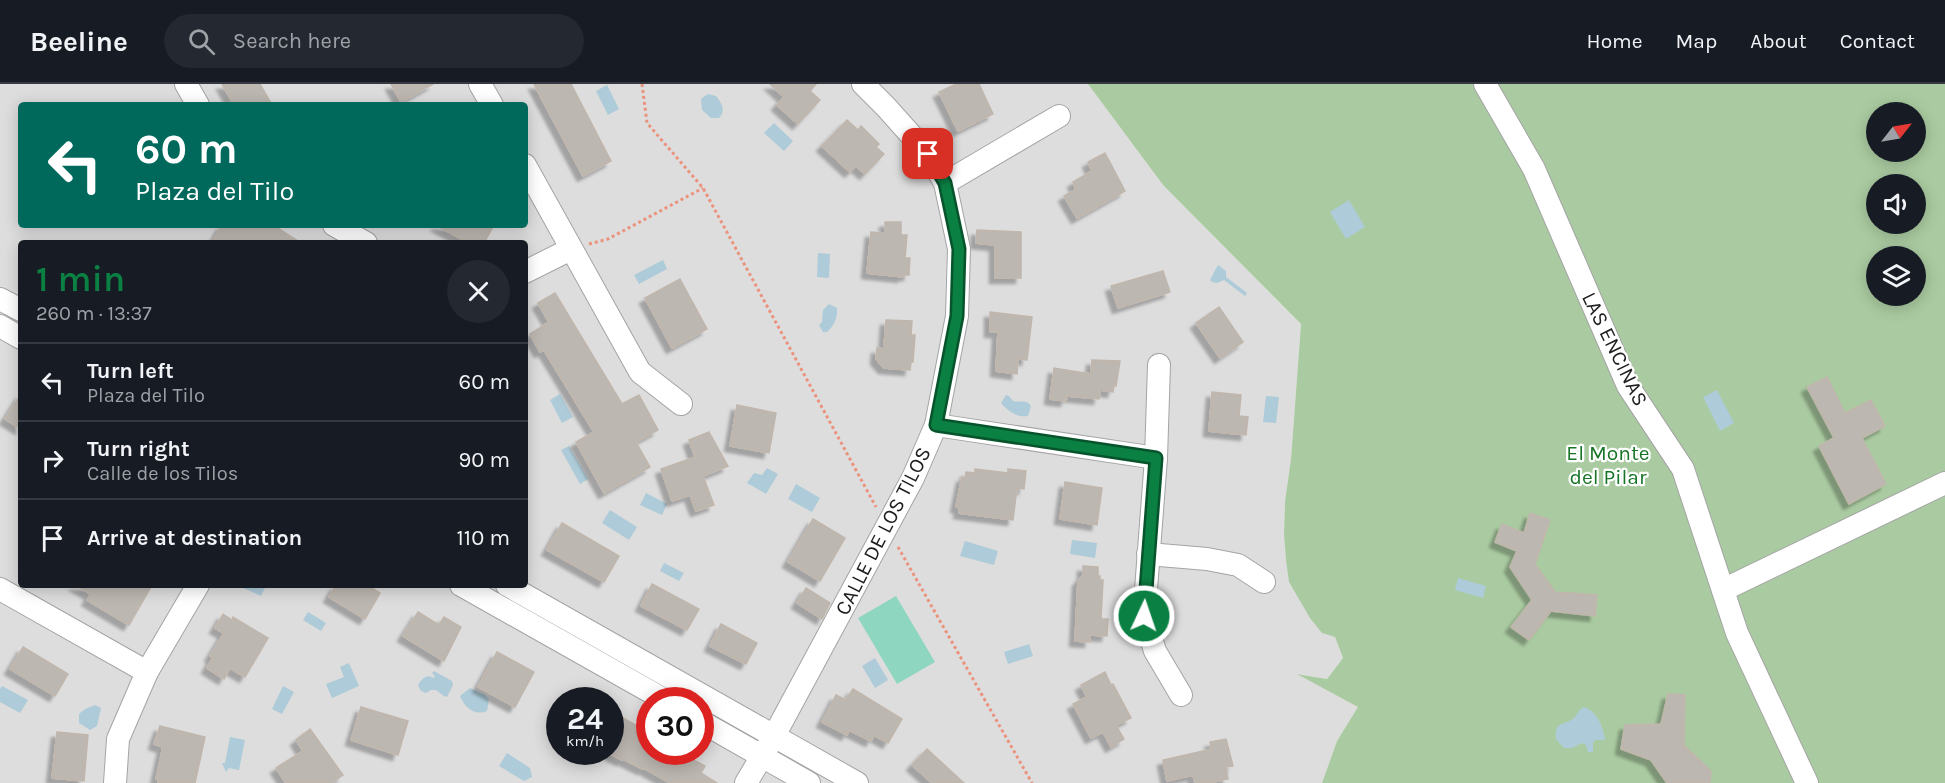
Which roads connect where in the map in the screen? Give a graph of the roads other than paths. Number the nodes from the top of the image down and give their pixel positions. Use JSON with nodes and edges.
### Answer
{"nodes":[{"id":1,"x":186,"y":84,"type":"edge"},
{"id":2,"x":480,"y":84,"type":"edge"},
{"id":3,"x":863,"y":84,"type":"edge"},
{"id":4,"x":1485,"y":84,"type":"edge"},
{"id":5,"x":196,"y":102,"type":"edge"},
{"id":6,"x":490,"y":102,"type":"edge"},
{"id":7,"x":1059,"y":116,"type":"dead end"},
{"id":8,"x":528,"y":170,"type":"edge"},
{"id":9,"x":945,"y":183,"type":"junction"},
{"id":10,"x":339,"y":228,"type":"edge"},
{"id":11,"x":361,"y":240,"type":"edge"},
{"id":12,"x":571,"y":249,"type":"junction"},
{"id":13,"x":528,"y":270,"type":"edge"},
{"id":14,"x":0,"y":298,"type":"edge"},
{"id":15,"x":18,"y":308,"type":"edge"},
{"id":16,"x":0,"y":326,"type":"edge"},
{"id":17,"x":18,"y":336,"type":"edge"},
{"id":18,"x":1159,"y":365,"type":"dead end"},
{"id":19,"x":681,"y":404,"type":"dead end"},
{"id":20,"x":936,"y":425,"type":"junction"},
{"id":21,"x":1156,"y":458,"type":"junction"},
{"id":22,"x":1945,"y":483,"type":"edge"},
{"id":23,"x":1148,"y":554,"type":"junction"},
{"id":24,"x":1263,"y":582,"type":"dead end"},
{"id":25,"x":196,"y":588,"type":"edge"},
{"id":26,"x":466,"y":588,"type":"edge"},
{"id":27,"x":512,"y":588,"type":"edge"},
{"id":28,"x":0,"y":589,"type":"edge"},
{"id":29,"x":1723,"y":590,"type":"junction"},
{"id":30,"x":147,"y":672,"type":"junction"},
{"id":31,"x":642,"y":687,"type":"edge"},
{"id":32,"x":1181,"y":695,"type":"dead end"},
{"id":33,"x":714,"y":725,"type":"edge"},
{"id":34,"x":768,"y":746,"type":"junction"},
{"id":35,"x":115,"y":783,"type":"edge"},
{"id":36,"x":746,"y":783,"type":"edge"},
{"id":37,"x":809,"y":783,"type":"edge"},
{"id":38,"x":857,"y":783,"type":"edge"},
{"id":39,"x":1807,"y":783,"type":"edge"}],
"edges":[{"from":1,"to":5,"type":"street"},
{"from":2,"to":6,"type":"street"},
{"from":3,"to":9,"type":"street","name":"CALLE DE LOS TILOS"},
{"from":4,"to":29,"type":"street","name":"LAS ENCINAS"},
{"from":7,"to":9,"type":"street"},
{"from":8,"to":12,"type":"street"},
{"from":9,"to":20,"type":"street","name":"CALLE DE LOS TILOS"},
{"from":10,"to":11,"type":"street"},
{"from":12,"to":13,"type":"street"},
{"from":12,"to":19,"type":"street"},
{"from":14,"to":15,"type":"street"},
{"from":16,"to":17,"type":"street"},
{"from":18,"to":21,"type":"street"},
{"from":20,"to":21,"type":"street"},
{"from":20,"to":34,"type":"street","name":"CALLE DE LOS TILOS"},
{"from":21,"to":23,"type":"street"},
{"from":22,"to":29,"type":"street"},
{"from":23,"to":24,"type":"street"},
{"from":23,"to":32,"type":"street"},
{"from":25,"to":30,"type":"street"},
{"from":26,"to":31,"type":"street"},
{"from":27,"to":34,"type":"street"},
{"from":28,"to":30,"type":"street"},
{"from":29,"to":39,"type":"street","name":"LAS ENCINAS"},
{"from":30,"to":35,"type":"street"},
{"from":33,"to":34,"type":"street"},
{"from":34,"to":36,"type":"street","name":"CALLE DE LOS TILOS"},
{"from":34,"to":37,"type":"street"},
{"from":34,"to":38,"type":"street"}]}
